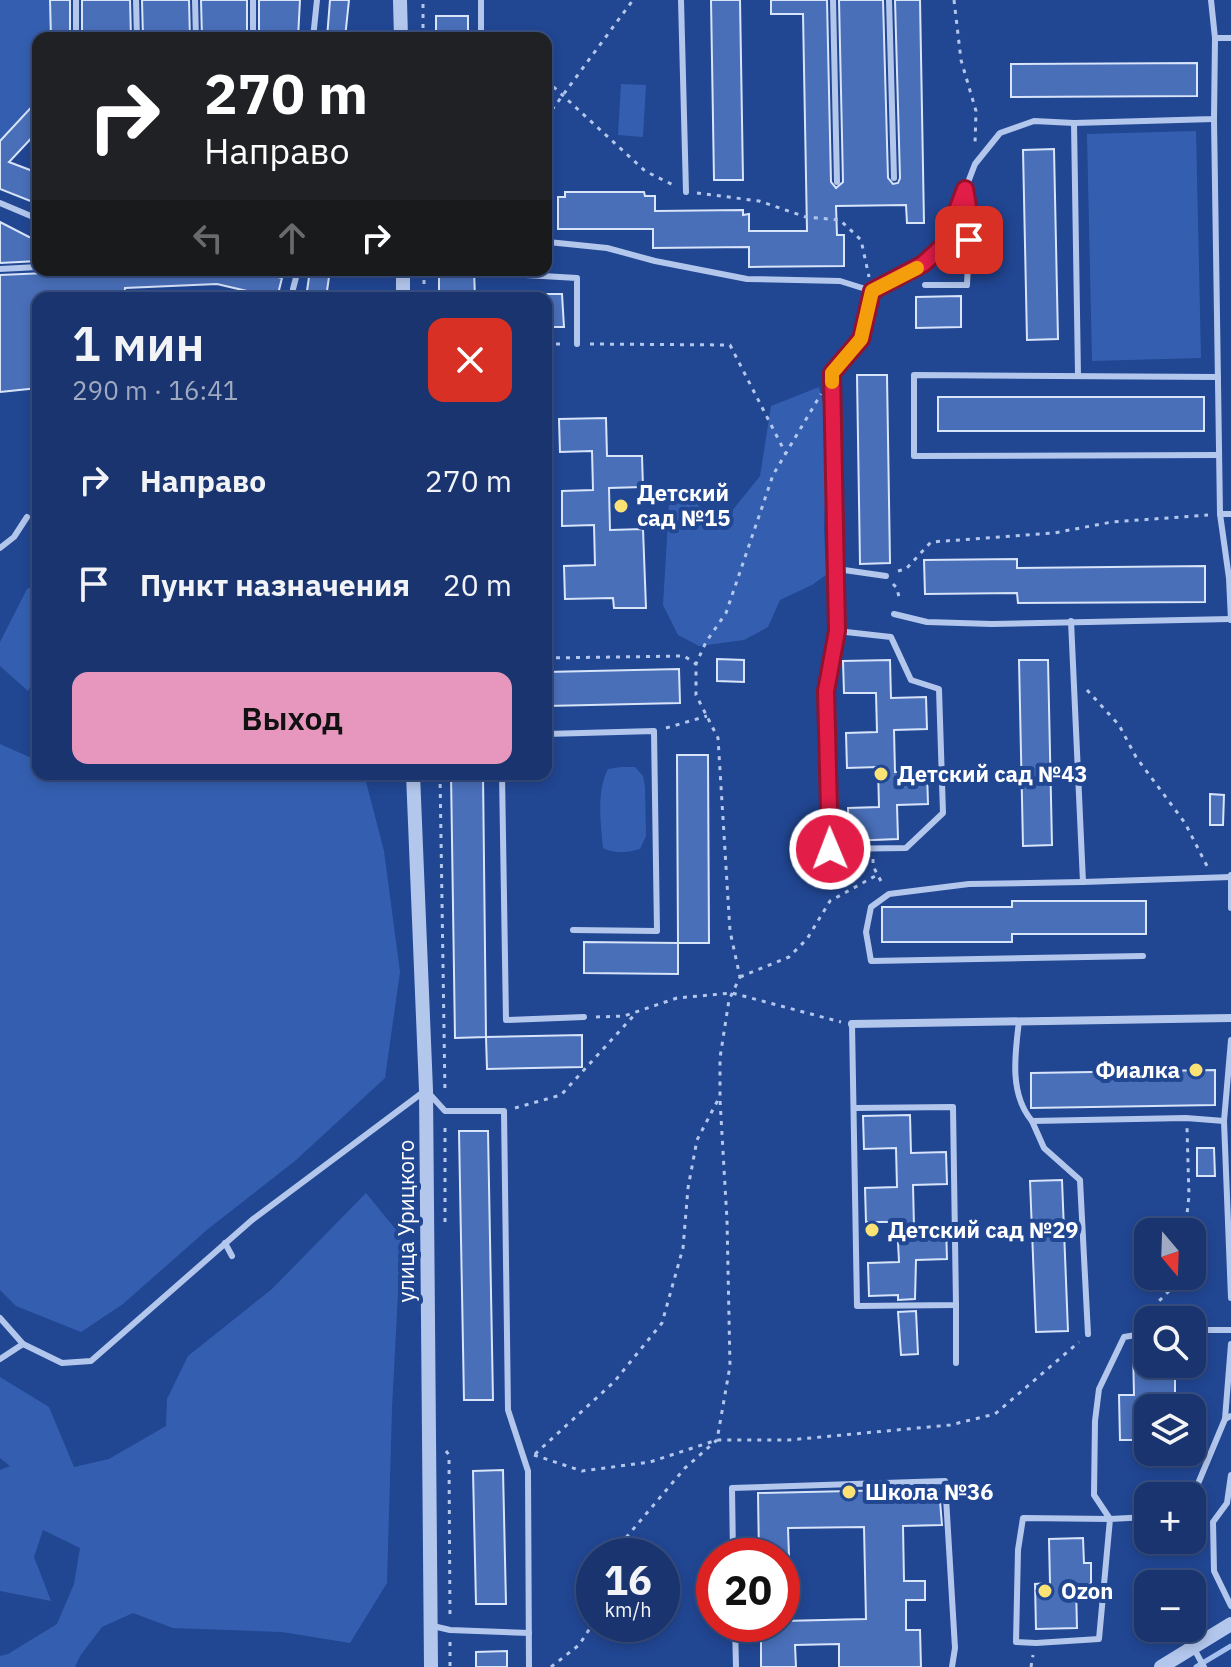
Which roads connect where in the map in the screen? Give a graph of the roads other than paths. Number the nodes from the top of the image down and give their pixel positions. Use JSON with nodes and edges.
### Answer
{"nodes":[{"id":1,"x":76,"y":0,"type":"edge"},
{"id":2,"x":136,"y":0,"type":"edge"},
{"id":3,"x":195,"y":0,"type":"edge"},
{"id":4,"x":253,"y":0,"type":"edge"},
{"id":5,"x":317,"y":0,"type":"edge"},
{"id":6,"x":400,"y":0,"type":"edge"},
{"id":7,"x":481,"y":0,"type":"edge"},
{"id":8,"x":681,"y":0,"type":"edge"},
{"id":9,"x":833,"y":0,"type":"edge"},
{"id":10,"x":889,"y":0,"type":"edge"},
{"id":11,"x":1211,"y":0,"type":"edge"},
{"id":12,"x":76,"y":32,"type":"edge"},
{"id":13,"x":137,"y":32,"type":"edge"},
{"id":14,"x":196,"y":32,"type":"edge"},
{"id":15,"x":253,"y":32,"type":"edge"},
{"id":16,"x":314,"y":32,"type":"edge"},
{"id":17,"x":401,"y":32,"type":"edge"},
{"id":18,"x":481,"y":32,"type":"edge"},
{"id":19,"x":1215,"y":38,"type":"junction"},
{"id":20,"x":1231,"y":38,"type":"edge"},
{"id":21,"x":1214,"y":119,"type":"junction"},
{"id":22,"x":1074,"y":123,"type":"junction"},
{"id":23,"x":894,"y":178,"type":"dead end"},
{"id":24,"x":837,"y":182,"type":"dead end"},
{"id":25,"x":965,"y":189,"type":"junction"},
{"id":26,"x":686,"y":192,"type":"road end"},
{"id":27,"x":0,"y":203,"type":"edge"},
{"id":28,"x":32,"y":216,"type":"edge"},
{"id":29,"x":552,"y":242,"type":"edge"},
{"id":30,"x":32,"y":267,"type":"edge"},
{"id":31,"x":0,"y":269,"type":"edge"},
{"id":32,"x":296,"y":276,"type":"edge"},
{"id":33,"x":543,"y":276,"type":"edge"},
{"id":34,"x":925,"y":285,"type":"dead end"},
{"id":35,"x":293,"y":289,"type":"dead end"},
{"id":36,"x":872,"y":291,"type":"junction"},
{"id":37,"x":577,"y":344,"type":"road end"},
{"id":38,"x":1078,"y":375,"type":"junction"},
{"id":39,"x":1218,"y":377,"type":"junction"},
{"id":40,"x":1219,"y":455,"type":"junction"},
{"id":41,"x":1220,"y":514,"type":"junction"},
{"id":42,"x":1231,"y":514,"type":"edge"},
{"id":43,"x":27,"y":517,"type":"dead end"},
{"id":44,"x":0,"y":548,"type":"edge"},
{"id":45,"x":837,"y":569,"type":"junction"},
{"id":46,"x":886,"y":576,"type":"road end"},
{"id":47,"x":894,"y":614,"type":"dead end"},
{"id":48,"x":1231,"y":619,"type":"edge"},
{"id":49,"x":1071,"y":621,"type":"junction"},
{"id":50,"x":837,"y":631,"type":"junction"},
{"id":51,"x":552,"y":734,"type":"edge"},
{"id":52,"x":413,"y":780,"type":"edge"},
{"id":53,"x":502,"y":780,"type":"edge"},
{"id":54,"x":1231,"y":875,"type":"edge"},
{"id":55,"x":1083,"y":882,"type":"junction"},
{"id":56,"x":1231,"y":908,"type":"edge"},
{"id":57,"x":573,"y":930,"type":"dead end"},
{"id":58,"x":1143,"y":956,"type":"dead end"},
{"id":59,"x":584,"y":1017,"type":"road end"},
{"id":60,"x":1231,"y":1018,"type":"edge"},
{"id":61,"x":1019,"y":1021,"type":"junction"},
{"id":62,"x":852,"y":1024,"type":"joint"},
{"id":63,"x":1231,"y":1040,"type":"edge"},
{"id":64,"x":426,"y":1090,"type":"junction"},
{"id":65,"x":854,"y":1108,"type":"junction"},
{"id":66,"x":1032,"y":1121,"type":"junction"},
{"id":67,"x":1224,"y":1121,"type":"junction"},
{"id":68,"x":225,"y":1243,"type":"junction"},
{"id":69,"x":232,"y":1256,"type":"dead end"},
{"id":70,"x":1231,"y":1298,"type":"edge"},
{"id":71,"x":956,"y":1305,"type":"junction"},
{"id":72,"x":0,"y":1318,"type":"edge"},
{"id":73,"x":1206,"y":1330,"type":"edge"},
{"id":74,"x":1231,"y":1330,"type":"edge"},
{"id":75,"x":1088,"y":1334,"type":"road end"},
{"id":76,"x":1134,"y":1335,"type":"edge"},
{"id":77,"x":23,"y":1344,"type":"junction"},
{"id":78,"x":1231,"y":1344,"type":"edge"},
{"id":79,"x":0,"y":1359,"type":"edge"},
{"id":80,"x":956,"y":1363,"type":"dead end"},
{"id":81,"x":1228,"y":1417,"type":"edge"},
{"id":82,"x":1231,"y":1475,"type":"edge"},
{"id":83,"x":1199,"y":1482,"type":"edge"},
{"id":84,"x":1134,"y":1518,"type":"edge"},
{"id":85,"x":1110,"y":1519,"type":"junction"},
{"id":86,"x":733,"y":1538,"type":"edge"},
{"id":87,"x":1231,"y":1606,"type":"edge"},
{"id":88,"x":1231,"y":1624,"type":"edge"},
{"id":89,"x":431,"y":1626,"type":"junction"},
{"id":90,"x":529,"y":1633,"type":"junction"},
{"id":91,"x":735,"y":1642,"type":"edge"},
{"id":92,"x":1195,"y":1651,"type":"junction"},
{"id":93,"x":431,"y":1667,"type":"edge"},
{"id":94,"x":529,"y":1667,"type":"edge"},
{"id":95,"x":736,"y":1667,"type":"edge"},
{"id":96,"x":952,"y":1667,"type":"edge"},
{"id":97,"x":1161,"y":1667,"type":"edge"},
{"id":98,"x":1204,"y":1667,"type":"edge"}],
"edges":[{"from":1,"to":12,"type":"lane"},
{"from":2,"to":13,"type":"lane"},
{"from":3,"to":14,"type":"lane"},
{"from":4,"to":15,"type":"lane"},
{"from":5,"to":16,"type":"lane"},
{"from":6,"to":17,"type":"street"},
{"from":7,"to":18,"type":"lane"},
{"from":8,"to":26,"type":"lane"},
{"from":9,"to":24,"type":"lane"},
{"from":10,"to":23,"type":"lane"},
{"from":11,"to":19,"type":"lane"},
{"from":19,"to":20,"type":"lane"},
{"from":19,"to":21,"type":"lane"},
{"from":21,"to":22,"type":"lane"},
{"from":21,"to":39,"type":"lane"},
{"from":22,"to":25,"type":"lane"},
{"from":22,"to":38,"type":"lane"},
{"from":25,"to":34,"type":"lane"},
{"from":25,"to":36,"type":"lane"},
{"from":27,"to":28,"type":"lane"},
{"from":29,"to":36,"type":"lane"},
{"from":30,"to":31,"type":"lane"},
{"from":32,"to":35,"type":"lane"},
{"from":33,"to":37,"type":"lane"},
{"from":36,"to":45,"type":"lane"},
{"from":38,"to":39,"type":"lane"},
{"from":38,"to":40,"type":"lane"},
{"from":39,"to":40,"type":"lane"},
{"from":40,"to":41,"type":"lane"},
{"from":41,"to":42,"type":"lane"},
{"from":41,"to":48,"type":"lane"},
{"from":43,"to":44,"type":"lane"},
{"from":45,"to":46,"type":"lane"},
{"from":45,"to":50,"type":"lane"},
{"from":47,"to":49,"type":"lane"},
{"from":48,"to":49,"type":"lane"},
{"from":49,"to":55,"type":"lane"},
{"from":50,"to":50,"type":"lane"},
{"from":51,"to":57,"type":"lane"},
{"from":52,"to":64,"type":"street","name":"улица Урицкого"},
{"from":53,"to":59,"type":"lane"},
{"from":54,"to":55,"type":"lane"},
{"from":54,"to":56,"type":"lane"},
{"from":55,"to":58,"type":"lane"},
{"from":60,"to":61,"type":"street"},
{"from":61,"to":62,"type":"street"},
{"from":61,"to":66,"type":"lane"},
{"from":62,"to":65,"type":"lane"},
{"from":63,"to":67,"type":"lane"},
{"from":64,"to":68,"type":"lane"},
{"from":64,"to":89,"type":"street","name":"улица Урицкого"},
{"from":64,"to":90,"type":"lane"},
{"from":65,"to":71,"type":"lane"},
{"from":65,"to":71,"type":"lane"},
{"from":66,"to":67,"type":"lane"},
{"from":66,"to":75,"type":"lane"},
{"from":67,"to":70,"type":"lane"},
{"from":68,"to":69,"type":"lane"},
{"from":68,"to":77,"type":"lane"},
{"from":71,"to":80,"type":"lane"},
{"from":72,"to":77,"type":"lane"},
{"from":73,"to":74,"type":"lane"},
{"from":76,"to":85,"type":"lane"},
{"from":77,"to":79,"type":"lane"},
{"from":78,"to":81,"type":"lane"},
{"from":81,"to":83,"type":"lane"},
{"from":82,"to":87,"type":"lane"},
{"from":84,"to":85,"type":"lane"},
{"from":85,"to":85,"type":"lane"},
{"from":86,"to":96,"type":"lane"},
{"from":88,"to":92,"type":"street"},
{"from":89,"to":90,"type":"lane"},
{"from":89,"to":93,"type":"street","name":"улица Урицкого"},
{"from":90,"to":94,"type":"lane"},
{"from":91,"to":95,"type":"lane"},
{"from":92,"to":97,"type":"street"},
{"from":92,"to":98,"type":"lane"}]}
